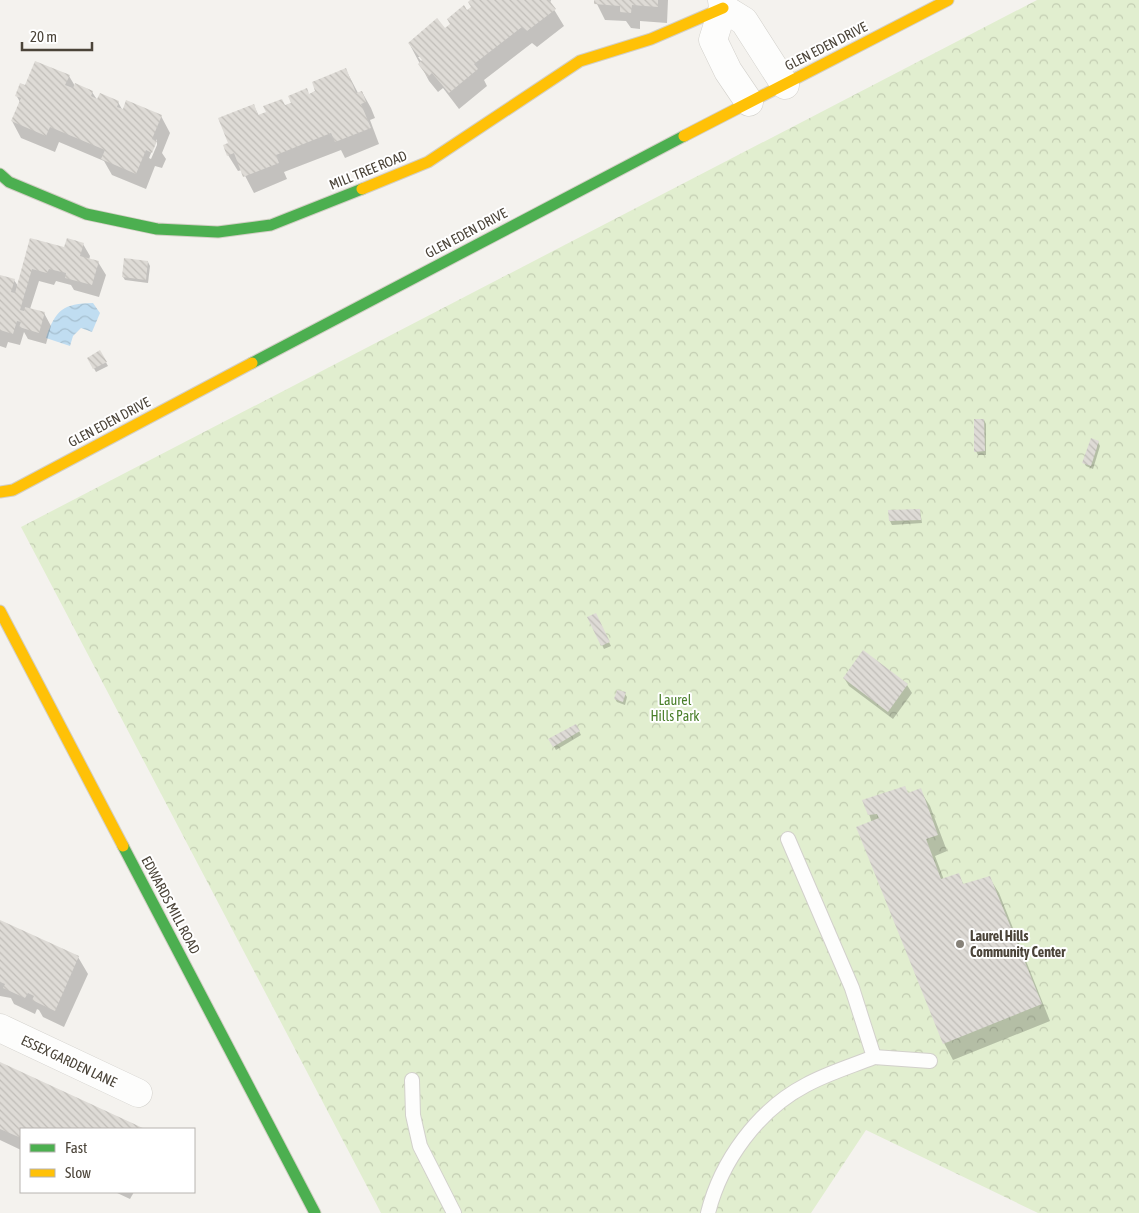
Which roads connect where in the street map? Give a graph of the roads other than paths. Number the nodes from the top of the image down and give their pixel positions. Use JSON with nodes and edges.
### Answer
{"nodes":[{"id":1,"x":948,"y":0,"type":"edge"},
{"id":2,"x":722,"y":4,"type":"edge"},
{"id":3,"x":784,"y":85,"type":"junction"},
{"id":4,"x":749,"y":102,"type":"junction"},
{"id":5,"x":0,"y":174,"type":"edge"},
{"id":6,"x":0,"y":492,"type":"edge"},
{"id":7,"x":0,"y":612,"type":"edge"},
{"id":8,"x":788,"y":839,"type":"dead end"},
{"id":9,"x":0,"y":1028,"type":"edge"},
{"id":10,"x":874,"y":1057,"type":"junction"},
{"id":11,"x":930,"y":1061,"type":"dead end"},
{"id":12,"x":412,"y":1080,"type":"dead end"},
{"id":13,"x":138,"y":1093,"type":"dead end"},
{"id":14,"x":315,"y":1213,"type":"edge"},
{"id":15,"x":454,"y":1213,"type":"edge"},
{"id":16,"x":708,"y":1213,"type":"edge"}],
"edges":[{"from":1,"to":3,"type":"main road","name":"GLEN EDEN DRIVE"},
{"from":2,"to":3,"type":"street"},
{"from":2,"to":4,"type":"street"},
{"from":2,"to":5,"type":"main road","name":"MILL TREE ROAD"},
{"from":3,"to":4,"type":"main road","name":"GLEN EDEN DRIVE"},
{"from":4,"to":6,"type":"main road","name":"GLEN EDEN DRIVE"},
{"from":7,"to":14,"type":"main road","name":"EDWARDS MILL ROAD"},
{"from":8,"to":10,"type":"lane"},
{"from":9,"to":13,"type":"street","name":"ESSEX GARDEN LANE"},
{"from":10,"to":11,"type":"lane"},
{"from":10,"to":16,"type":"lane"},
{"from":12,"to":15,"type":"lane"}]}
